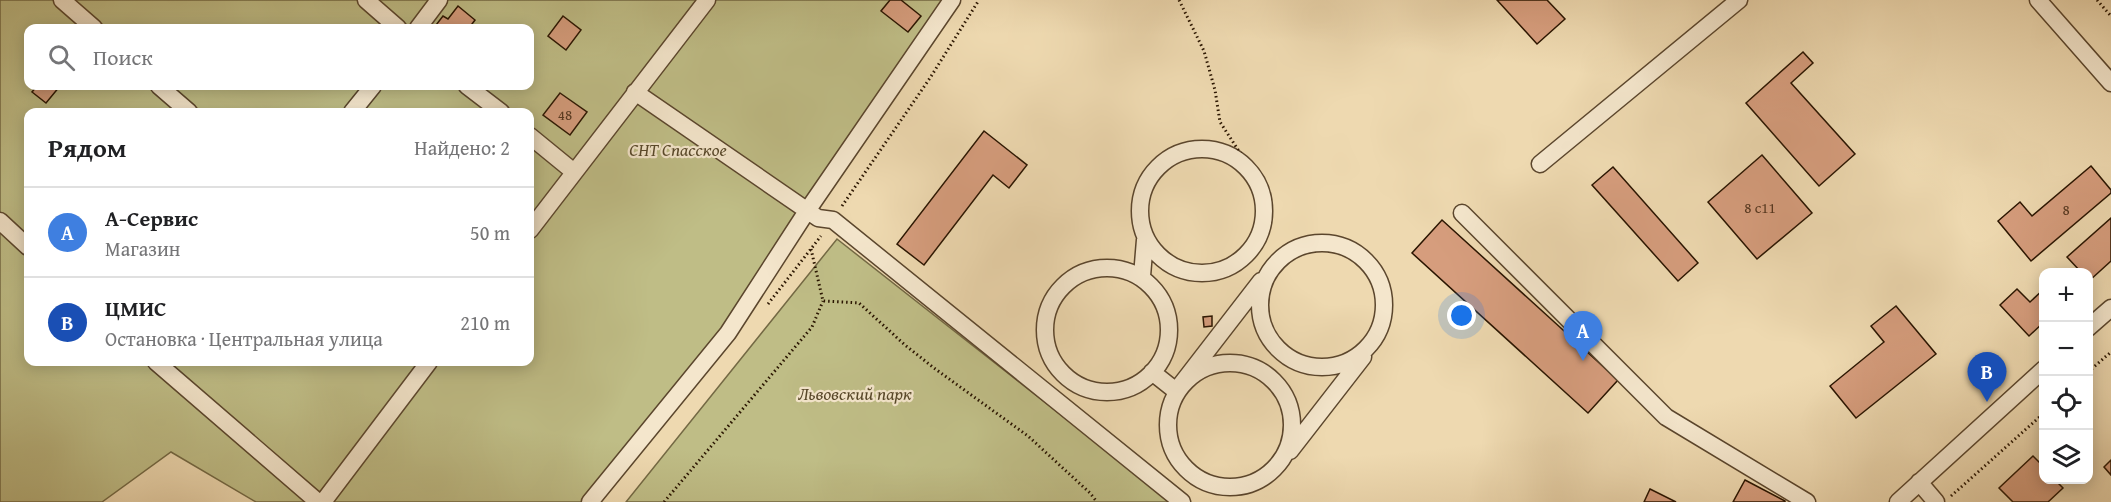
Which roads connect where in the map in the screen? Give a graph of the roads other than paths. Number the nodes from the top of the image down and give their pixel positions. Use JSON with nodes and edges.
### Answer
{"nodes":[{"id":1,"x":62,"y":0,"type":"edge"},
{"id":2,"x":366,"y":0,"type":"edge"},
{"id":3,"x":439,"y":0,"type":"edge"},
{"id":4,"x":707,"y":0,"type":"edge"},
{"id":5,"x":952,"y":0,"type":"edge"},
{"id":6,"x":1739,"y":0,"type":"edge"},
{"id":7,"x":2038,"y":0,"type":"edge"},
{"id":8,"x":89,"y":24,"type":"edge"},
{"id":9,"x":393,"y":24,"type":"edge"},
{"id":10,"x":421,"y":24,"type":"edge"},
{"id":11,"x":2111,"y":83,"type":"edge"},
{"id":12,"x":164,"y":90,"type":"edge"},
{"id":13,"x":370,"y":90,"type":"edge"},
{"id":14,"x":472,"y":90,"type":"edge"},
{"id":15,"x":635,"y":92,"type":"junction"},
{"id":16,"x":184,"y":108,"type":"edge"},
{"id":17,"x":355,"y":108,"type":"edge"},
{"id":18,"x":496,"y":108,"type":"edge"},
{"id":19,"x":534,"y":139,"type":"edge"},
{"id":20,"x":1540,"y":164,"type":"dead end"},
{"id":21,"x":574,"y":172,"type":"junction"},
{"id":22,"x":807,"y":211,"type":"junction"},
{"id":23,"x":1462,"y":213,"type":"dead end"},
{"id":24,"x":0,"y":221,"type":"edge"},
{"id":25,"x":534,"y":225,"type":"edge"},
{"id":26,"x":1145,"y":240,"type":"junction"},
{"id":27,"x":24,"y":243,"type":"edge"},
{"id":28,"x":1268,"y":271,"type":"junction"},
{"id":29,"x":1142,"y":276,"type":"junction"},
{"id":30,"x":2111,"y":308,"type":"edge"},
{"id":31,"x":2093,"y":324,"type":"edge"},
{"id":32,"x":1376,"y":340,"type":"junction"},
{"id":33,"x":161,"y":366,"type":"edge"},
{"id":34,"x":426,"y":366,"type":"edge"},
{"id":35,"x":1152,"y":372,"type":"junction"},
{"id":36,"x":2039,"y":373,"type":"edge"},
{"id":37,"x":1176,"y":391,"type":"junction"},
{"id":38,"x":1284,"y":460,"type":"junction"},
{"id":39,"x":1919,"y":482,"type":"junction"},
{"id":40,"x":318,"y":502,"type":"edge"},
{"id":41,"x":323,"y":502,"type":"edge"},
{"id":42,"x":590,"y":502,"type":"edge"},
{"id":43,"x":1182,"y":502,"type":"edge"},
{"id":44,"x":1807,"y":502,"type":"edge"},
{"id":45,"x":1898,"y":502,"type":"edge"},
{"id":46,"x":1936,"y":502,"type":"edge"}],
"edges":[{"from":1,"to":8,"type":"street"},
{"from":2,"to":9,"type":"street"},
{"from":3,"to":10,"type":"street"},
{"from":4,"to":15,"type":"street"},
{"from":5,"to":22,"type":"street"},
{"from":6,"to":20,"type":"street"},
{"from":7,"to":11,"type":"street"},
{"from":12,"to":16,"type":"street"},
{"from":13,"to":17,"type":"street"},
{"from":14,"to":18,"type":"street"},
{"from":15,"to":21,"type":"street"},
{"from":15,"to":22,"type":"street"},
{"from":19,"to":21,"type":"street"},
{"from":21,"to":25,"type":"street"},
{"from":22,"to":42,"type":"street"},
{"from":22,"to":43,"type":"street"},
{"from":23,"to":44,"type":"street"},
{"from":24,"to":27,"type":"street"},
{"from":26,"to":26,"type":"street"},
{"from":26,"to":29,"type":"street"},
{"from":28,"to":32,"type":"street"},
{"from":28,"to":32,"type":"street"},
{"from":28,"to":37,"type":"street"},
{"from":29,"to":35,"type":"street"},
{"from":29,"to":35,"type":"street"},
{"from":30,"to":31,"type":"street"},
{"from":32,"to":38,"type":"street"},
{"from":33,"to":40,"type":"street"},
{"from":34,"to":41,"type":"street"},
{"from":35,"to":37,"type":"street"},
{"from":36,"to":39,"type":"street"},
{"from":37,"to":38,"type":"street"},
{"from":37,"to":38,"type":"street"},
{"from":39,"to":45,"type":"street"},
{"from":39,"to":46,"type":"street"}]}
